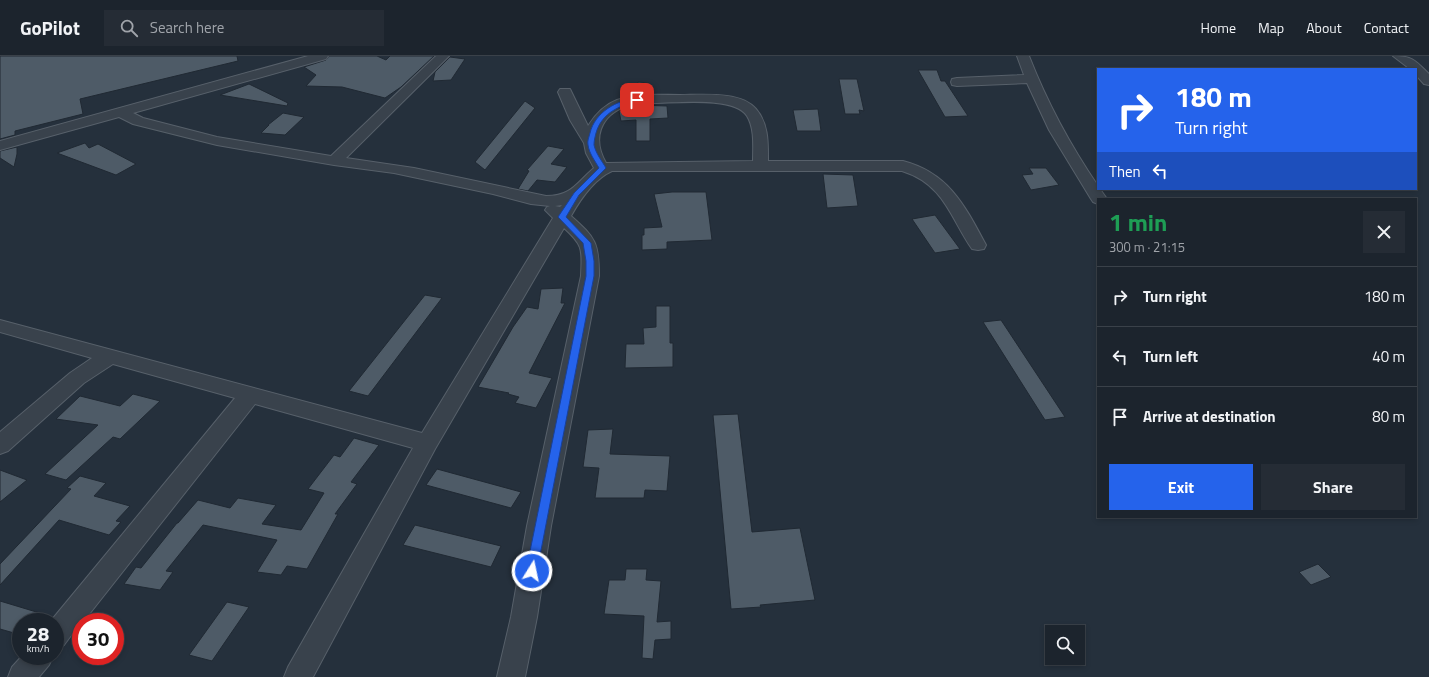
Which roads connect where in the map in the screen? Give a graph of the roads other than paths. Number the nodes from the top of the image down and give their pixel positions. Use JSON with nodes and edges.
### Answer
{"nodes":[{"id":1,"x":322,"y":56,"type":"edge"},
{"id":2,"x":443,"y":56,"type":"edge"},
{"id":3,"x":1023,"y":56,"type":"edge"},
{"id":4,"x":1399,"y":56,"type":"edge"},
{"id":5,"x":1416,"y":68,"type":"edge"},
{"id":6,"x":1417,"y":69,"type":"edge"},
{"id":7,"x":1428,"y":78,"type":"edge"},
{"id":8,"x":1031,"y":79,"type":"junction"},
{"id":9,"x":957,"y":82,"type":"dead end"},
{"id":10,"x":566,"y":92,"type":"dead end"},
{"id":11,"x":122,"y":113,"type":"junction"},
{"id":12,"x":591,"y":144,"type":"junction"},
{"id":13,"x":0,"y":146,"type":"edge"},
{"id":14,"x":334,"y":161,"type":"junction"},
{"id":15,"x":760,"y":167,"type":"junction"},
{"id":16,"x":602,"y":168,"type":"junction"},
{"id":17,"x":576,"y":194,"type":"junction"},
{"id":18,"x":1098,"y":198,"type":"edge"},
{"id":19,"x":542,"y":201,"type":"junction"},
{"id":20,"x":562,"y":217,"type":"junction"},
{"id":21,"x":978,"y":245,"type":"dead end"},
{"id":22,"x":0,"y":326,"type":"edge"},
{"id":23,"x":110,"y":356,"type":"junction"},
{"id":24,"x":250,"y":395,"type":"junction"},
{"id":25,"x":427,"y":443,"type":"junction"},
{"id":26,"x":0,"y":445,"type":"edge"},
{"id":27,"x":64,"y":625,"type":"edge"},
{"id":28,"x":32,"y":665,"type":"edge"},
{"id":29,"x":22,"y":677,"type":"edge"},
{"id":30,"x":298,"y":677,"type":"edge"},
{"id":31,"x":511,"y":677,"type":"edge"}],
"edges":[{"from":1,"to":11,"type":"street"},
{"from":2,"to":14,"type":"street"},
{"from":3,"to":8,"type":"street"},
{"from":4,"to":5,"type":"street"},
{"from":6,"to":7,"type":"street"},
{"from":8,"to":9,"type":"street"},
{"from":8,"to":18,"type":"street"},
{"from":10,"to":12,"type":"street"},
{"from":11,"to":13,"type":"street"},
{"from":11,"to":14,"type":"street"},
{"from":12,"to":15,"type":"street"},
{"from":12,"to":16,"type":"street"},
{"from":14,"to":19,"type":"street"},
{"from":15,"to":16,"type":"street"},
{"from":15,"to":21,"type":"street"},
{"from":16,"to":17,"type":"street"},
{"from":17,"to":19,"type":"street"},
{"from":17,"to":20,"type":"street"},
{"from":19,"to":20,"type":"street"},
{"from":20,"to":25,"type":"street"},
{"from":20,"to":31,"type":"street"},
{"from":22,"to":23,"type":"street"},
{"from":23,"to":24,"type":"street"},
{"from":23,"to":26,"type":"street"},
{"from":24,"to":25,"type":"street"},
{"from":24,"to":27,"type":"street"},
{"from":25,"to":30,"type":"street"},
{"from":28,"to":29,"type":"street"}]}
